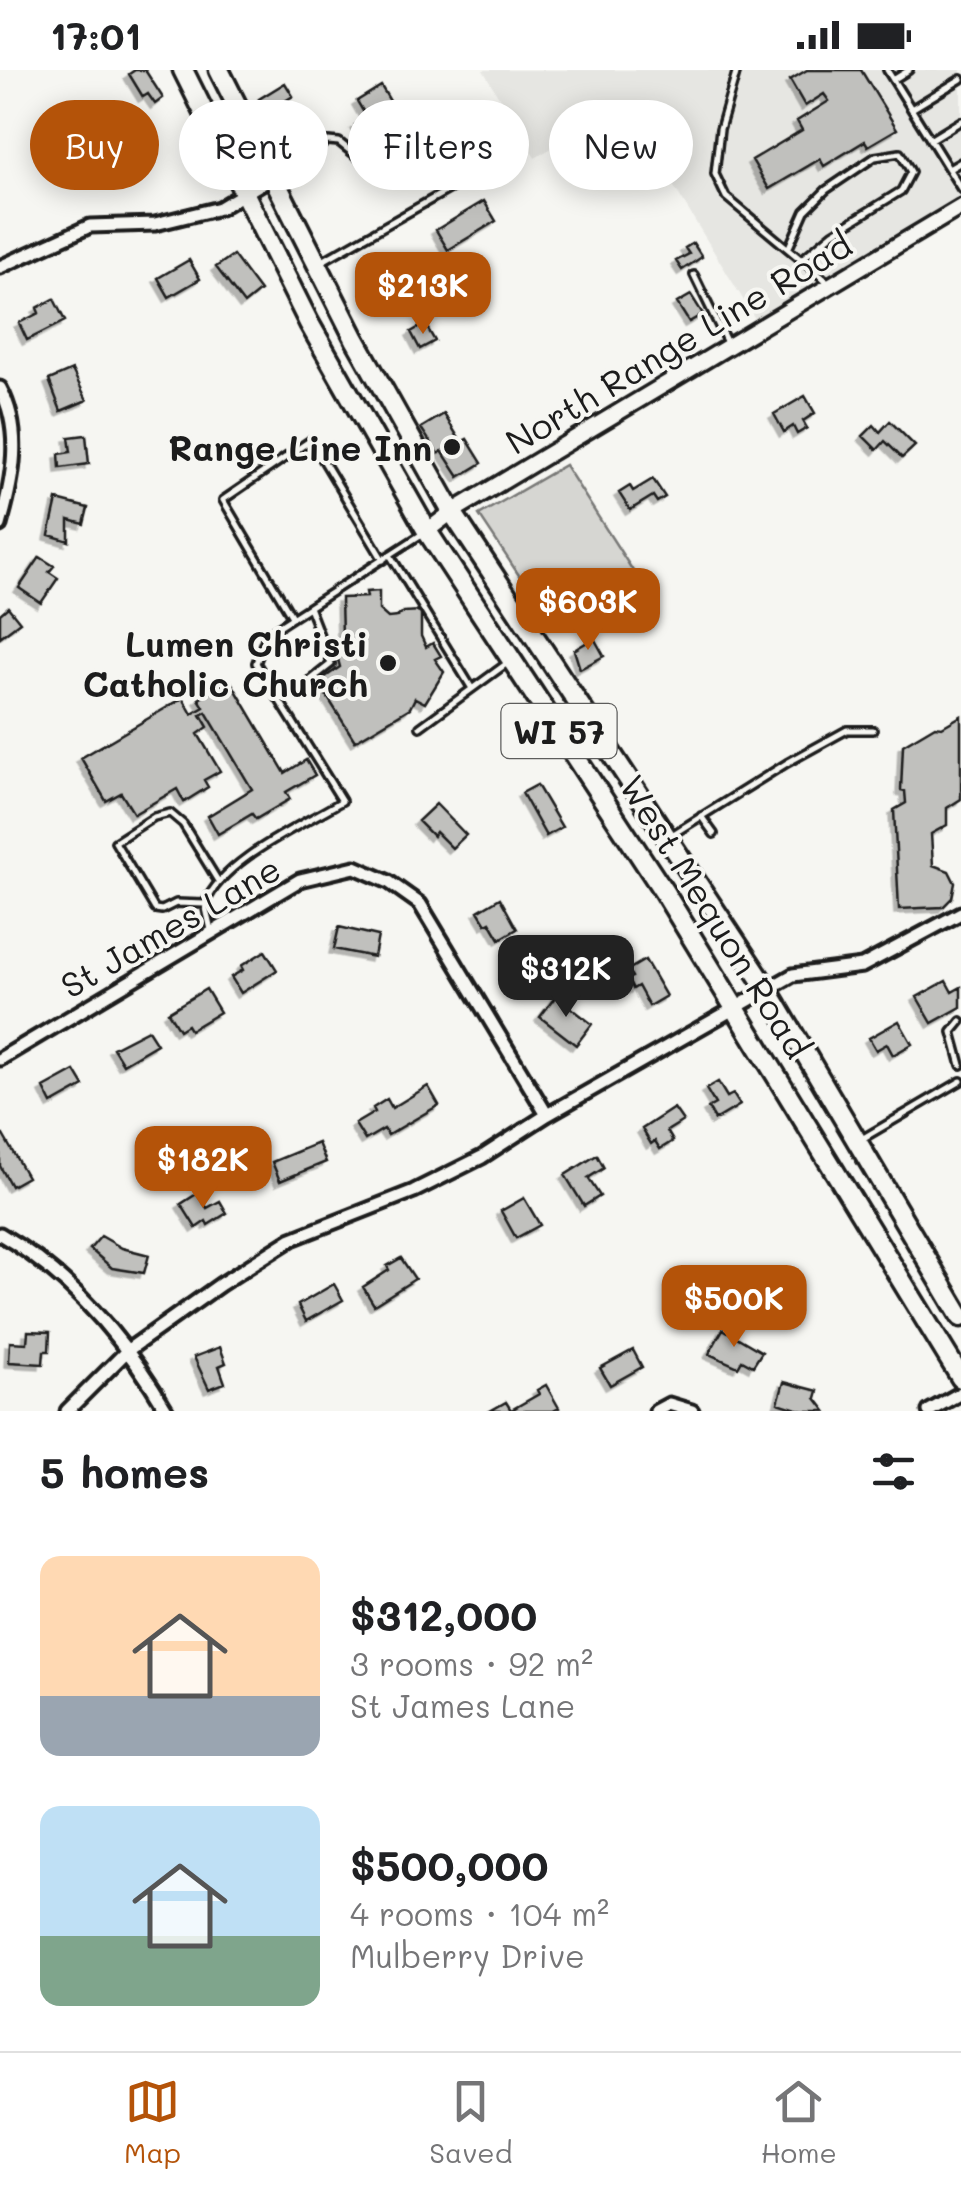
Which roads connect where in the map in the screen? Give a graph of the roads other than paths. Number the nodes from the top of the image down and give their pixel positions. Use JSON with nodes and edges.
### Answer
{"nodes":[{"id":1,"x":183,"y":70,"type":"edge"},
{"id":2,"x":737,"y":70,"type":"edge"},
{"id":3,"x":887,"y":70,"type":"edge"},
{"id":4,"x":908,"y":70,"type":"edge"},
{"id":5,"x":222,"y":71,"type":"edge"},
{"id":6,"x":961,"y":79,"type":"edge"},
{"id":7,"x":893,"y":80,"type":"junction"},
{"id":8,"x":236,"y":100,"type":"edge"},
{"id":9,"x":912,"y":108,"type":"junction"},
{"id":10,"x":961,"y":121,"type":"edge"},
{"id":11,"x":930,"y":140,"type":"junction"},
{"id":12,"x":961,"y":162,"type":"edge"},
{"id":13,"x":949,"y":170,"type":"junction"},
{"id":14,"x":961,"y":188,"type":"edge"},
{"id":15,"x":252,"y":190,"type":"edge"},
{"id":16,"x":279,"y":190,"type":"edge"},
{"id":17,"x":448,"y":190,"type":"edge"},
{"id":18,"x":246,"y":194,"type":"junction"},
{"id":19,"x":961,"y":207,"type":"edge"},
{"id":20,"x":789,"y":247,"type":"junction"},
{"id":21,"x":802,"y":259,"type":"junction"},
{"id":22,"x":316,"y":264,"type":"junction"},
{"id":23,"x":0,"y":267,"type":"edge"},
{"id":24,"x":694,"y":275,"type":"dead end"},
{"id":25,"x":831,"y":284,"type":"junction"},
{"id":26,"x":728,"y":346,"type":"junction"},
{"id":27,"x":0,"y":388,"type":"edge"},
{"id":28,"x":452,"y":512,"type":"junction"},
{"id":29,"x":0,"y":525,"type":"edge"},
{"id":30,"x":427,"y":531,"type":"junction"},
{"id":31,"x":390,"y":555,"type":"junction"},
{"id":32,"x":383,"y":560,"type":"junction"},
{"id":33,"x":309,"y":607,"type":"junction"},
{"id":34,"x":293,"y":618,"type":"junction"},
{"id":35,"x":510,"y":661,"type":"junction"},
{"id":36,"x":308,"y":682,"type":"dead end"},
{"id":37,"x":472,"y":687,"type":"junction"},
{"id":38,"x":420,"y":727,"type":"dead end"},
{"id":39,"x":873,"y":730,"type":"dead end"},
{"id":40,"x":702,"y":816,"type":"junction"},
{"id":41,"x":714,"y":834,"type":"dead end"},
{"id":42,"x":668,"y":836,"type":"junction"},
{"id":43,"x":218,"y":881,"type":"junction"},
{"id":44,"x":205,"y":904,"type":"junction"},
{"id":45,"x":961,"y":913,"type":"edge"},
{"id":46,"x":212,"y":932,"type":"junction"},
{"id":47,"x":767,"y":988,"type":"junction"},
{"id":48,"x":736,"y":1008,"type":"junction"},
{"id":49,"x":961,"y":1020,"type":"edge"},
{"id":50,"x":0,"y":1059,"type":"edge"},
{"id":51,"x":961,"y":1065,"type":"edge"},
{"id":52,"x":961,"y":1081,"type":"edge"},
{"id":53,"x":547,"y":1115,"type":"junction"},
{"id":54,"x":857,"y":1142,"type":"junction"},
{"id":55,"x":0,"y":1234,"type":"edge"},
{"id":56,"x":961,"y":1317,"type":"edge"},
{"id":57,"x":128,"y":1350,"type":"junction"},
{"id":58,"x":961,"y":1378,"type":"edge"},
{"id":59,"x":961,"y":1392,"type":"edge"},
{"id":60,"x":67,"y":1411,"type":"edge"},
{"id":61,"x":167,"y":1411,"type":"edge"},
{"id":62,"x":656,"y":1411,"type":"edge"},
{"id":63,"x":692,"y":1411,"type":"edge"},
{"id":64,"x":929,"y":1411,"type":"edge"}],
"edges":[{"from":1,"to":18,"type":"main road","name":"West Mequon Road","number":"WI 57"},
{"from":2,"to":20,"type":"lane"},
{"from":3,"to":7,"type":"lane"},
{"from":4,"to":7,"type":"lane"},
{"from":5,"to":8,"type":"main road","name":"West Mequon Road","number":"WI 57"},
{"from":6,"to":9,"type":"lane"},
{"from":7,"to":9,"type":"lane"},
{"from":9,"to":11,"type":"lane"},
{"from":10,"to":11,"type":"lane"},
{"from":11,"to":13,"type":"lane"},
{"from":12,"to":13,"type":"lane"},
{"from":13,"to":14,"type":"lane"},
{"from":15,"to":18,"type":"street"},
{"from":16,"to":22,"type":"main road","name":"West Mequon Road","number":"WI 57"},
{"from":17,"to":22,"type":"lane"},
{"from":18,"to":23,"type":"street"},
{"from":18,"to":30,"type":"main road","name":"West Mequon Road","number":"WI 57"},
{"from":19,"to":25,"type":"street","name":"North Range Line Road"},
{"from":20,"to":21,"type":"lane"},
{"from":20,"to":21,"type":"lane"},
{"from":21,"to":25,"type":"lane"},
{"from":22,"to":28,"type":"main road","name":"West Mequon Road","number":"WI 57"},
{"from":24,"to":26,"type":"lane"},
{"from":25,"to":26,"type":"street","name":"North Range Line Road"},
{"from":26,"to":28,"type":"street","name":"North Range Line Road"},
{"from":27,"to":29,"type":"street"},
{"from":28,"to":30,"type":"street","name":"North Range Line Road"},
{"from":28,"to":42,"type":"main road","name":"West Mequon Road","number":"WI 57"},
{"from":30,"to":31,"type":"lane"},
{"from":30,"to":35,"type":"main road","name":"West Mequon Road","number":"WI 57"},
{"from":31,"to":32,"type":"lane"},
{"from":31,"to":37,"type":"lane"},
{"from":32,"to":33,"type":"lane"},
{"from":32,"to":34,"type":"lane"},
{"from":33,"to":34,"type":"lane"},
{"from":33,"to":36,"type":"lane"},
{"from":34,"to":43,"type":"lane"},
{"from":35,"to":37,"type":"lane"},
{"from":35,"to":48,"type":"main road","name":"West Mequon Road","number":"WI 57"},
{"from":37,"to":38,"type":"lane"},
{"from":39,"to":40,"type":"lane"},
{"from":40,"to":41,"type":"lane"},
{"from":40,"to":42,"type":"lane"},
{"from":42,"to":47,"type":"main road","name":"West Mequon Road","number":"WI 57"},
{"from":43,"to":44,"type":"lane"},
{"from":43,"to":44,"type":"lane"},
{"from":44,"to":46,"type":"lane"},
{"from":45,"to":47,"type":"street"},
{"from":46,"to":50,"type":"street","name":"St James Lane"},
{"from":46,"to":53,"type":"street","name":"St James Lane"},
{"from":47,"to":48,"type":"street"},
{"from":47,"to":54,"type":"main road","name":"West Mequon Road","number":"WI 57"},
{"from":48,"to":53,"type":"street"},
{"from":48,"to":58,"type":"main road","name":"West Mequon Road","number":"WI 57"},
{"from":49,"to":51,"type":"lane"},
{"from":52,"to":54,"type":"lane"},
{"from":53,"to":57,"type":"street"},
{"from":54,"to":56,"type":"main road","name":"West Mequon Road","number":"WI 57"},
{"from":55,"to":57,"type":"street"},
{"from":57,"to":60,"type":"street"},
{"from":57,"to":61,"type":"street"},
{"from":59,"to":64,"type":"street"},
{"from":62,"to":63,"type":"street"}]}
